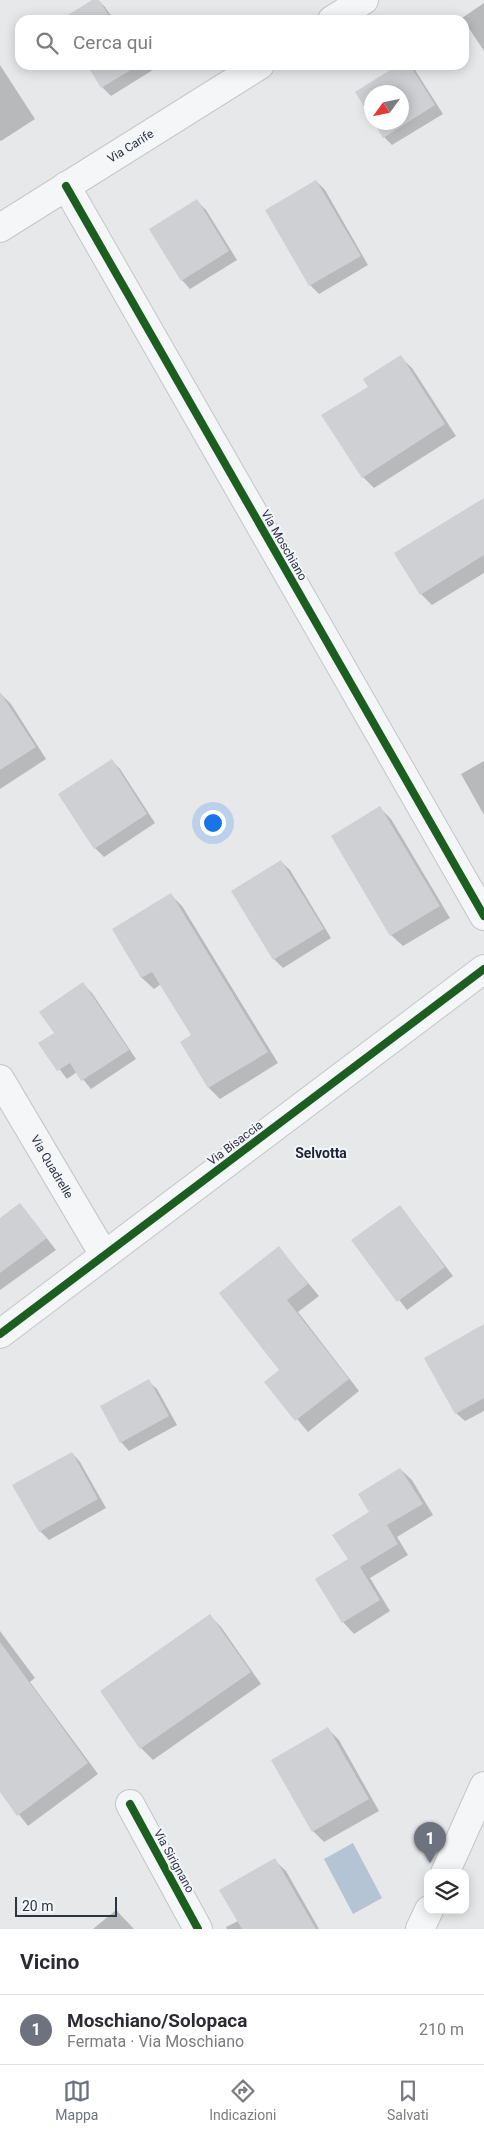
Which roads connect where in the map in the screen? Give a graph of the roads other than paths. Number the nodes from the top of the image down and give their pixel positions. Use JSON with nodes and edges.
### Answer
{"nodes":[{"id":1,"x":364,"y":0,"type":"edge"},
{"id":2,"x":340,"y":15,"type":"edge"},
{"id":3,"x":252,"y":70,"type":"edge"},
{"id":4,"x":66,"y":186,"type":"junction"},
{"id":5,"x":3,"y":219,"type":"edge"},
{"id":6,"x":484,"y":916,"type":"edge"},
{"id":7,"x":484,"y":969,"type":"edge"},
{"id":8,"x":0,"y":1080,"type":"edge"},
{"id":9,"x":104,"y":1255,"type":"junction"},
{"id":10,"x":0,"y":1334,"type":"edge"},
{"id":11,"x":484,"y":1786,"type":"edge"},
{"id":12,"x":130,"y":1804,"type":"dead end"},
{"id":13,"x":447,"y":1869,"type":"edge"},
{"id":14,"x":426,"y":1914,"type":"edge"},
{"id":15,"x":198,"y":1929,"type":"edge"},
{"id":16,"x":420,"y":1929,"type":"edge"}],
"edges":[{"from":1,"to":2,"type":"street"},
{"from":3,"to":4,"type":"street","name":"Via Carife"},
{"from":4,"to":5,"type":"street","name":"Via Carife"},
{"from":4,"to":6,"type":"street","name":"Via Moschiano"},
{"from":7,"to":9,"type":"street","name":"Via Bisaccia"},
{"from":8,"to":9,"type":"street","name":"Via Quadrelle"},
{"from":9,"to":10,"type":"street","name":"Via Bisaccia"},
{"from":11,"to":13,"type":"street"},
{"from":12,"to":15,"type":"street","name":"Via Sirignano"},
{"from":14,"to":16,"type":"street"}]}
